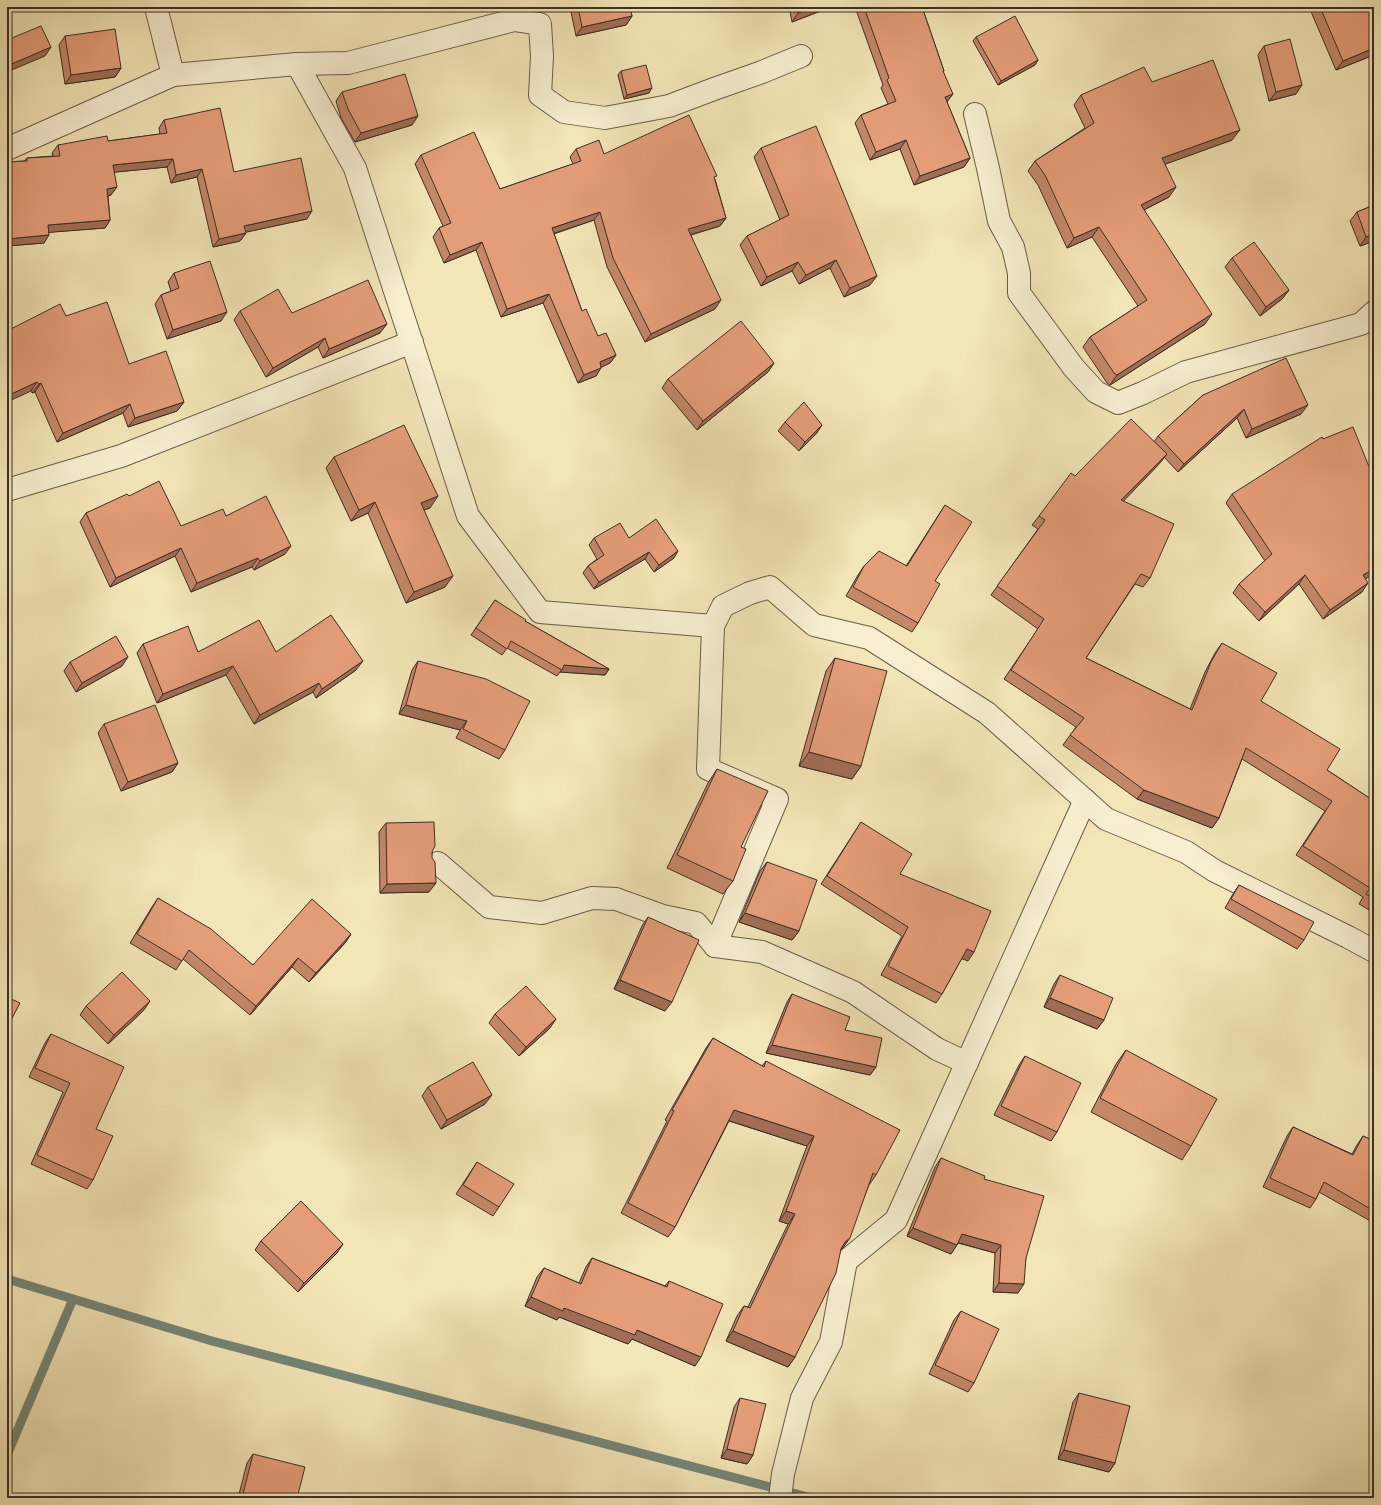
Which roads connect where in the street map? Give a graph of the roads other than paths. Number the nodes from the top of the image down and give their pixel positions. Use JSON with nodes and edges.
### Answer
{"nodes":[{"id":1,"x":156,"y":7,"type":"edge"},
{"id":2,"x":800,"y":56,"type":"dead end"},
{"id":3,"x":297,"y":64,"type":"junction"},
{"id":4,"x":173,"y":75,"type":"junction"},
{"id":5,"x":975,"y":114,"type":"dead end"},
{"id":6,"x":7,"y":149,"type":"edge"},
{"id":7,"x":1374,"y":312,"type":"edge"},
{"id":8,"x":412,"y":342,"type":"junction"},
{"id":9,"x":7,"y":490,"type":"edge"},
{"id":10,"x":713,"y":626,"type":"junction"},
{"id":11,"x":1085,"y":800,"type":"junction"},
{"id":12,"x":438,"y":863,"type":"dead end"},
{"id":13,"x":715,"y":946,"type":"junction"},
{"id":14,"x":1374,"y":951,"type":"edge"},
{"id":15,"x":967,"y":1063,"type":"junction"},
{"id":16,"x":780,"y":1498,"type":"edge"}],
"edges":[{"from":1,"to":4,"type":"street"},
{"from":2,"to":3,"type":"street"},
{"from":3,"to":4,"type":"street"},
{"from":3,"to":8,"type":"street"},
{"from":4,"to":6,"type":"street"},
{"from":5,"to":7,"type":"street"},
{"from":8,"to":9,"type":"street"},
{"from":8,"to":10,"type":"street"},
{"from":10,"to":11,"type":"street"},
{"from":10,"to":13,"type":"street"},
{"from":11,"to":14,"type":"street"},
{"from":11,"to":15,"type":"street"},
{"from":12,"to":13,"type":"street"},
{"from":13,"to":15,"type":"street"},
{"from":15,"to":16,"type":"street"}]}
